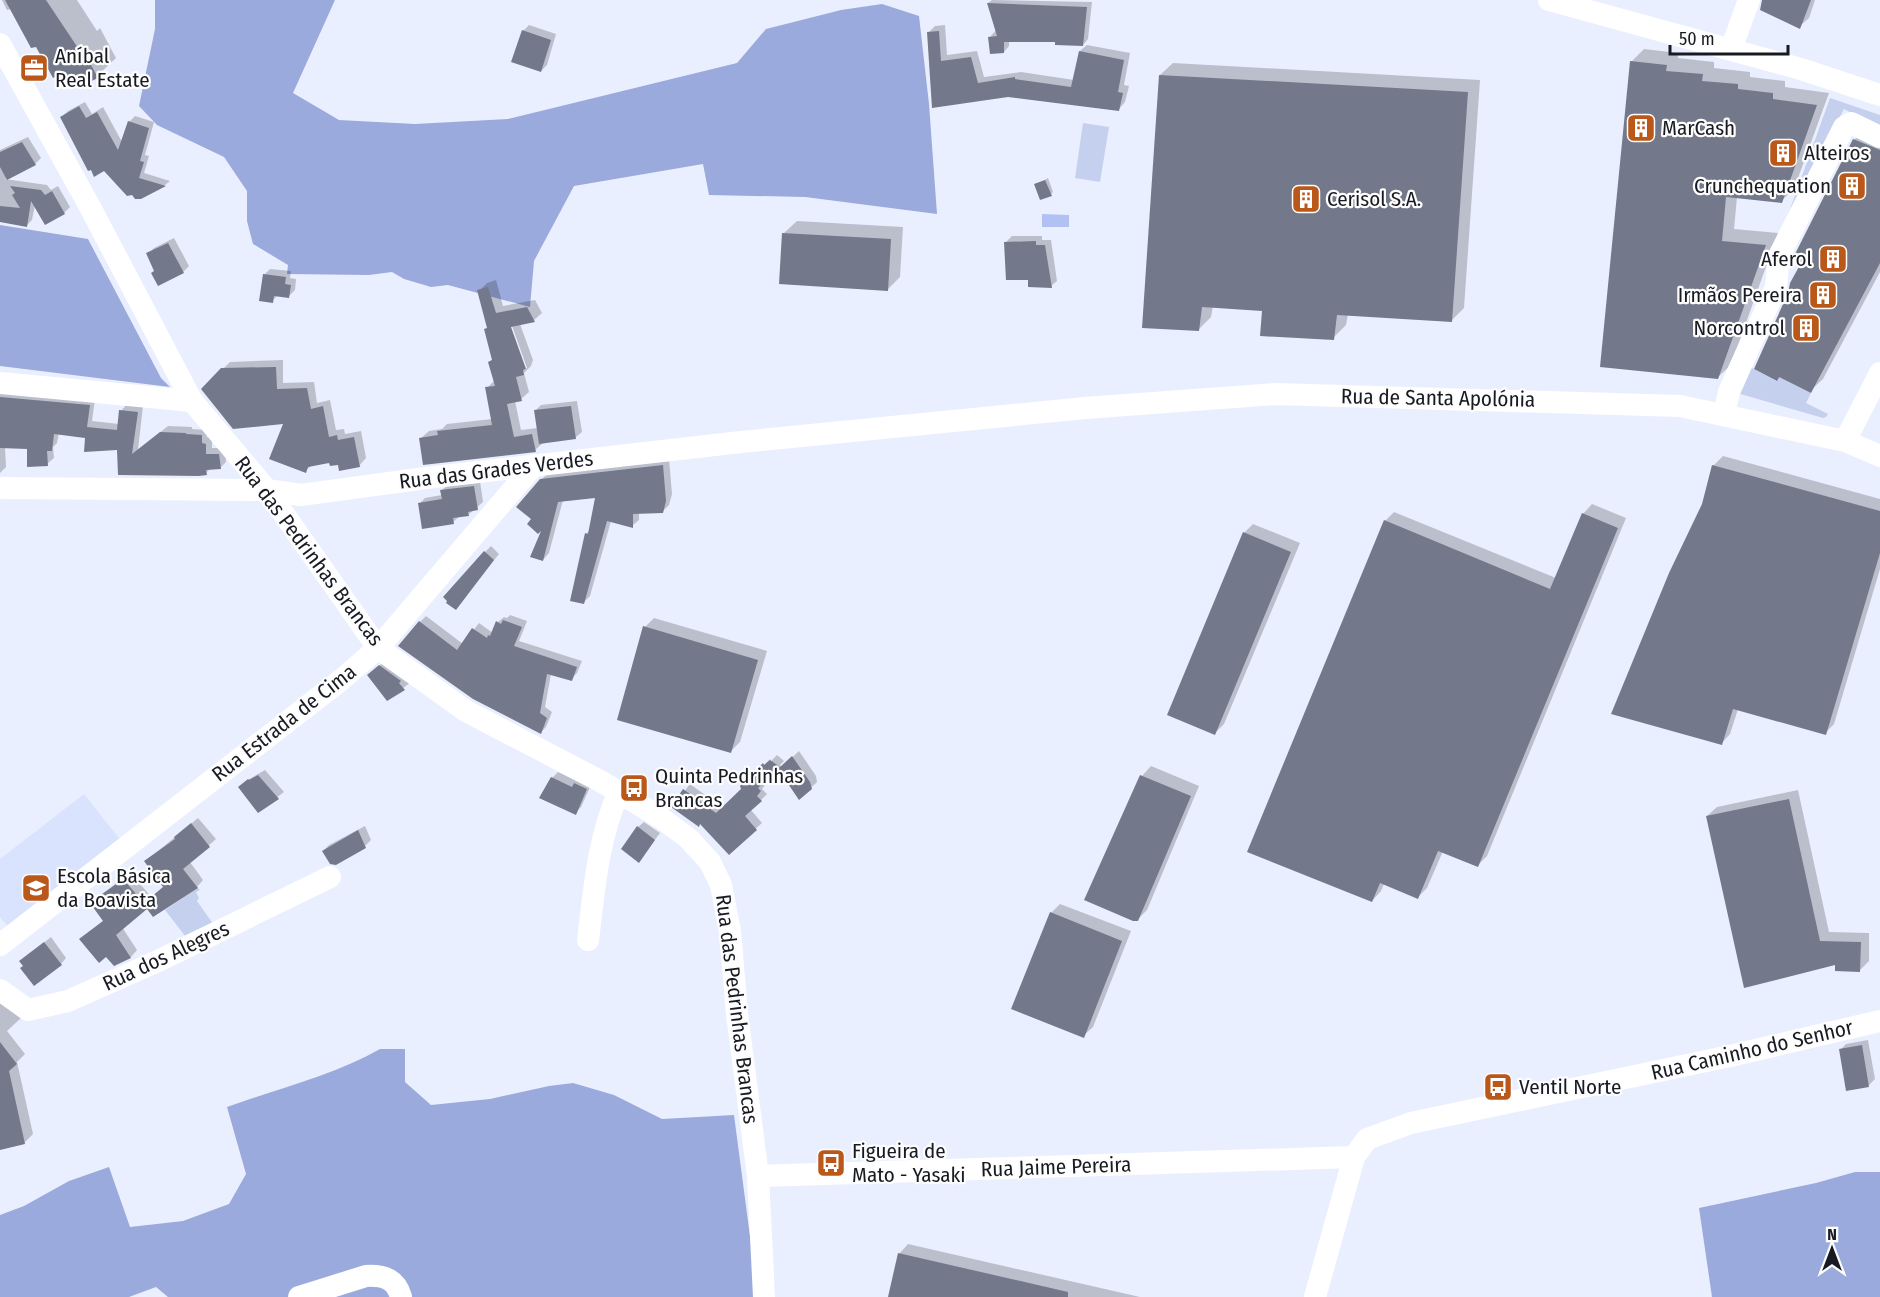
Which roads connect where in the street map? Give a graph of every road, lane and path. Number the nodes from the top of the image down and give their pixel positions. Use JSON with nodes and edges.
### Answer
{"nodes":[{"id":1,"x":1550,"y":0,"type":"edge"},
{"id":2,"x":1749,"y":0,"type":"edge"},
{"id":3,"x":0,"y":44,"type":"edge"},
{"id":4,"x":1731,"y":49,"type":"junction"},
{"id":5,"x":1880,"y":95,"type":"edge"},
{"id":6,"x":1880,"y":137,"type":"edge"},
{"id":7,"x":1880,"y":373,"type":"edge"},
{"id":8,"x":0,"y":383,"type":"edge"},
{"id":9,"x":192,"y":401,"type":"junction"},
{"id":10,"x":1724,"y":414,"type":"junction"},
{"id":11,"x":990,"y":417,"type":"joint"},
{"id":12,"x":1845,"y":441,"type":"junction"},
{"id":13,"x":1880,"y":456,"type":"edge"},
{"id":14,"x":534,"y":465,"type":"junction"},
{"id":15,"x":0,"y":489,"type":"edge"},
{"id":16,"x":267,"y":490,"type":"junction"},
{"id":17,"x":378,"y":648,"type":"junction"},
{"id":18,"x":619,"y":792,"type":"junction"},
{"id":19,"x":330,"y":877,"type":"dead end"},
{"id":20,"x":588,"y":940,"type":"dead end"},
{"id":21,"x":0,"y":945,"type":"edge"},
{"id":22,"x":0,"y":990,"type":"edge"},
{"id":23,"x":1880,"y":1021,"type":"edge"},
{"id":24,"x":1354,"y":1157,"type":"junction"},
{"id":25,"x":758,"y":1176,"type":"junction"},
{"id":26,"x":299,"y":1297,"type":"edge"},
{"id":27,"x":401,"y":1297,"type":"edge"},
{"id":28,"x":764,"y":1297,"type":"edge"},
{"id":29,"x":1316,"y":1297,"type":"edge"}],
"edges":[{"from":1,"to":4,"type":"street"},
{"from":2,"to":4,"type":"street"},
{"from":3,"to":9,"type":"street","name":"Rua das Pedrinhas Brancas"},
{"from":4,"to":5,"type":"street"},
{"from":6,"to":10,"type":"street"},
{"from":7,"to":12,"type":"street"},
{"from":8,"to":9,"type":"street"},
{"from":9,"to":16,"type":"street","name":"Rua das Pedrinhas Brancas"},
{"from":10,"to":11,"type":"street","name":"Rua de Santa Apolónia"},
{"from":10,"to":12,"type":"street","name":"Rua de Santa Apolónia"},
{"from":11,"to":14,"type":"street","name":"Rua das Grades Verdes"},
{"from":12,"to":13,"type":"street","name":"Rua de Santa Apolónia"},
{"from":14,"to":16,"type":"street","name":"Rua das Grades Verdes"},
{"from":14,"to":17,"type":"street","name":"Rua Estrada de Cima"},
{"from":15,"to":16,"type":"street","name":"Rua das Grades Verdes"},
{"from":16,"to":17,"type":"street","name":"Rua das Pedrinhas Brancas"},
{"from":17,"to":18,"type":"street","name":"Rua das Pedrinhas Brancas"},
{"from":17,"to":21,"type":"street","name":"Rua Estrada de Cima"},
{"from":18,"to":20,"type":"street"},
{"from":18,"to":25,"type":"street","name":"Rua das Pedrinhas Brancas"},
{"from":19,"to":22,"type":"street","name":"Rua dos Alegres"},
{"from":23,"to":24,"type":"street","name":"Rua Caminho do Senhor"},
{"from":24,"to":25,"type":"street","name":"Rua Jaime Pereira"},
{"from":24,"to":29,"type":"street","name":"Rua Caminho do Senhor"},
{"from":25,"to":28,"type":"street","name":"Rua das Pedrinhas Brancas"},
{"from":26,"to":27,"type":"street"}]}
